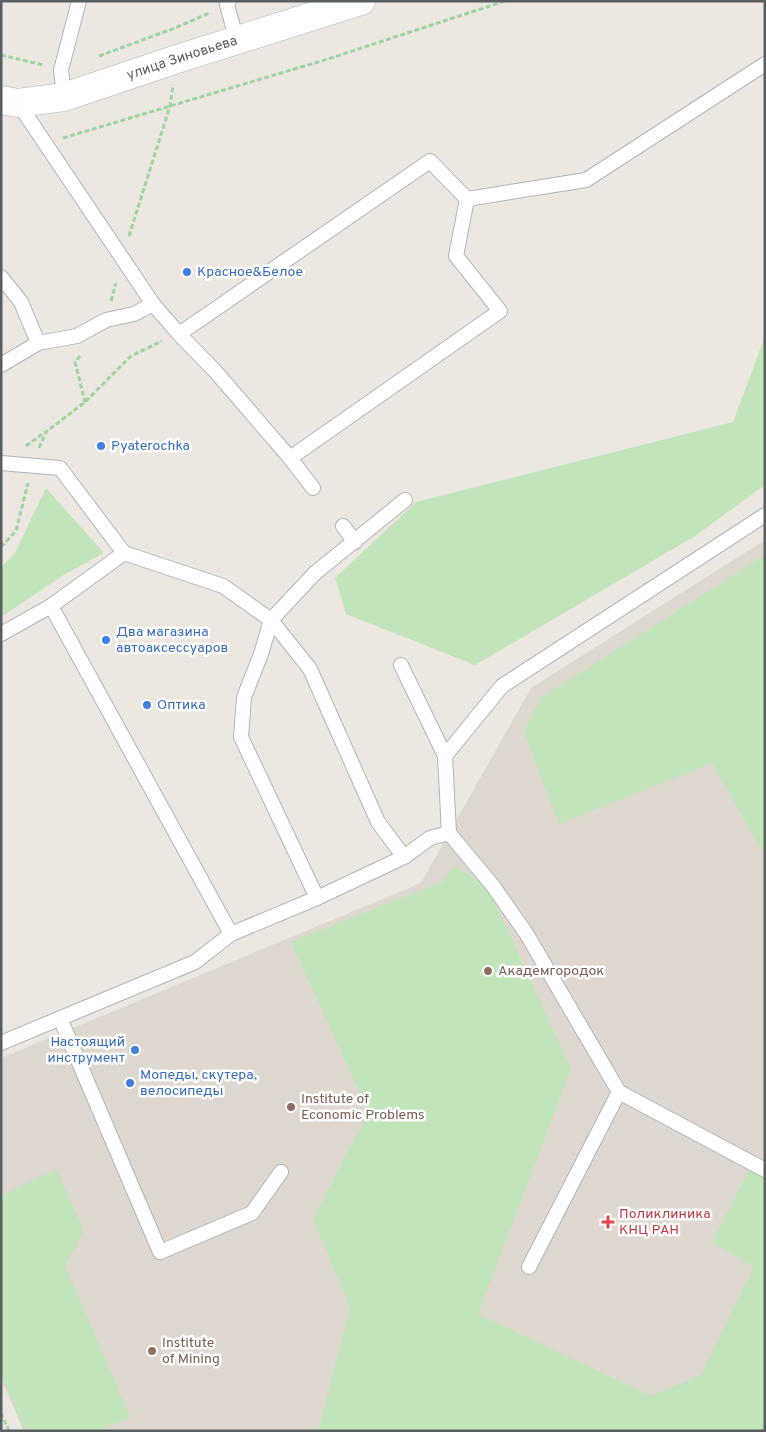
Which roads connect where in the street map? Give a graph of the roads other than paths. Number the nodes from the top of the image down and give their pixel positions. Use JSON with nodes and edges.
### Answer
{"nodes":[{"id":1,"x":78,"y":1,"type":"edge"},
{"id":2,"x":361,"y":1,"type":"edge"},
{"id":3,"x":228,"y":3,"type":"edge"},
{"id":4,"x":237,"y":41,"type":"junction"},
{"id":5,"x":765,"y":64,"type":"edge"},
{"id":6,"x":64,"y":97,"type":"junction"},
{"id":7,"x":9,"y":101,"type":"edge"},
{"id":8,"x":467,"y":199,"type":"junction"},
{"id":9,"x":1,"y":277,"type":"edge"},
{"id":10,"x":153,"y":304,"type":"junction"},
{"id":11,"x":179,"y":334,"type":"junction"},
{"id":12,"x":38,"y":343,"type":"junction"},
{"id":13,"x":1,"y":365,"type":"edge"},
{"id":14,"x":290,"y":458,"type":"junction"},
{"id":15,"x":1,"y":463,"type":"edge"},
{"id":16,"x":313,"y":488,"type":"dead end"},
{"id":17,"x":405,"y":500,"type":"dead end"},
{"id":18,"x":765,"y":515,"type":"edge"},
{"id":19,"x":343,"y":526,"type":"dead end"},
{"id":20,"x":355,"y":542,"type":"junction"},
{"id":21,"x":124,"y":553,"type":"junction"},
{"id":22,"x":51,"y":606,"type":"junction"},
{"id":23,"x":271,"y":620,"type":"junction"},
{"id":24,"x":1,"y":634,"type":"edge"},
{"id":25,"x":401,"y":665,"type":"dead end"},
{"id":26,"x":445,"y":756,"type":"junction"},
{"id":27,"x":449,"y":833,"type":"junction"},
{"id":28,"x":404,"y":857,"type":"junction"},
{"id":29,"x":317,"y":898,"type":"junction"},
{"id":30,"x":231,"y":934,"type":"junction"},
{"id":31,"x":60,"y":1018,"type":"junction"},
{"id":32,"x":1,"y":1043,"type":"edge"},
{"id":33,"x":619,"y":1092,"type":"junction"},
{"id":34,"x":765,"y":1170,"type":"edge"},
{"id":35,"x":281,"y":1172,"type":"dead end"},
{"id":36,"x":529,"y":1268,"type":"dead end"}],
"edges":[{"from":1,"to":6,"type":"lane"},
{"from":2,"to":4,"type":"street","name":"улица Зиновьева"},
{"from":3,"to":4,"type":"lane"},
{"from":4,"to":6,"type":"street","name":"улица Зиновьева"},
{"from":5,"to":8,"type":"lane"},
{"from":6,"to":7,"type":"street","name":"улица Зиновьева"},
{"from":7,"to":10,"type":"lane"},
{"from":8,"to":11,"type":"lane"},
{"from":8,"to":14,"type":"lane"},
{"from":9,"to":12,"type":"lane"},
{"from":10,"to":11,"type":"lane"},
{"from":10,"to":12,"type":"lane"},
{"from":11,"to":14,"type":"lane"},
{"from":12,"to":13,"type":"lane"},
{"from":14,"to":16,"type":"lane"},
{"from":15,"to":21,"type":"lane"},
{"from":17,"to":20,"type":"lane"},
{"from":18,"to":26,"type":"lane"},
{"from":19,"to":20,"type":"lane"},
{"from":20,"to":23,"type":"lane"},
{"from":21,"to":22,"type":"lane"},
{"from":21,"to":23,"type":"lane"},
{"from":22,"to":24,"type":"lane"},
{"from":22,"to":30,"type":"lane"},
{"from":23,"to":28,"type":"lane"},
{"from":23,"to":29,"type":"lane"},
{"from":25,"to":26,"type":"lane"},
{"from":26,"to":27,"type":"lane"},
{"from":27,"to":28,"type":"lane"},
{"from":27,"to":33,"type":"lane"},
{"from":28,"to":29,"type":"lane"},
{"from":29,"to":30,"type":"lane"},
{"from":30,"to":31,"type":"lane"},
{"from":31,"to":32,"type":"lane"},
{"from":31,"to":35,"type":"lane"},
{"from":33,"to":34,"type":"lane"},
{"from":33,"to":36,"type":"lane"}]}
